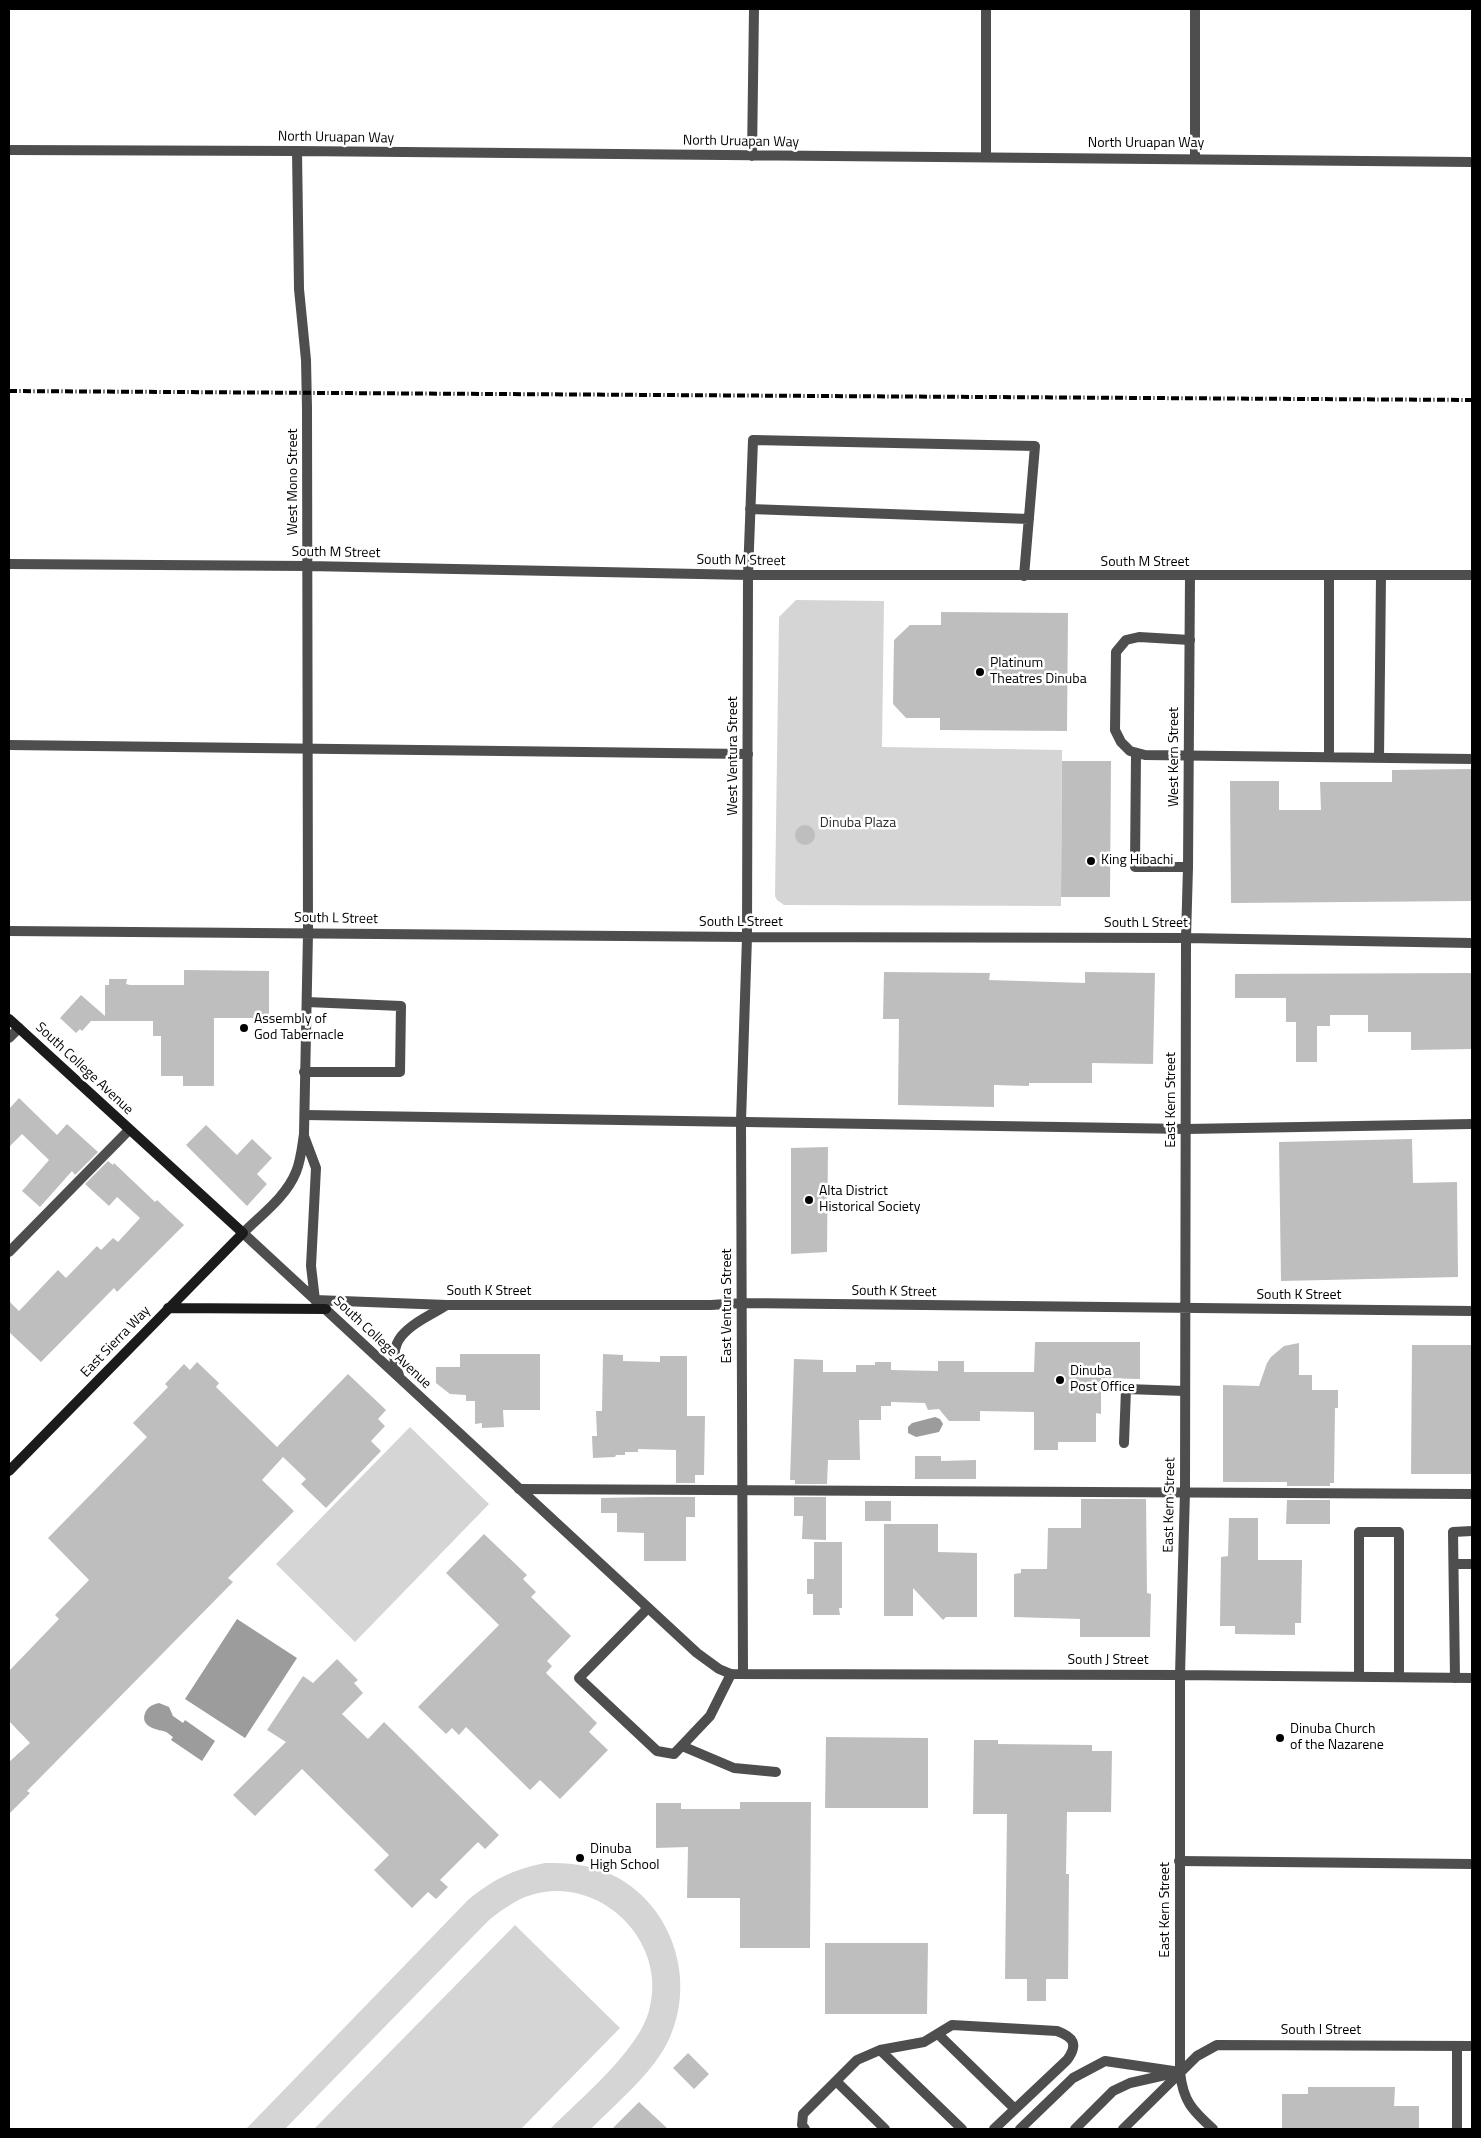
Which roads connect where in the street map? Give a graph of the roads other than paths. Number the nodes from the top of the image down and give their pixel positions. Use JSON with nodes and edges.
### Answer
{"nodes":[{"id":1,"x":754,"y":9,"type":"edge"},
{"id":2,"x":986,"y":9,"type":"edge"},
{"id":3,"x":1195,"y":9,"type":"edge"},
{"id":4,"x":9,"y":150,"type":"edge"},
{"id":5,"x":297,"y":151,"type":"junction"},
{"id":6,"x":752,"y":156,"type":"junction"},
{"id":7,"x":986,"y":157,"type":"junction"},
{"id":8,"x":1195,"y":158,"type":"junction"},
{"id":9,"x":1472,"y":162,"type":"edge"},
{"id":10,"x":750,"y":509,"type":"junction"},
{"id":11,"x":1029,"y":518,"type":"junction"},
{"id":12,"x":9,"y":564,"type":"edge"},
{"id":13,"x":308,"y":566,"type":"junction"},
{"id":14,"x":1472,"y":575,"type":"edge"},
{"id":15,"x":748,"y":576,"type":"junction"},
{"id":16,"x":1024,"y":576,"type":"junction"},
{"id":17,"x":1190,"y":576,"type":"junction"},
{"id":18,"x":1329,"y":576,"type":"junction"},
{"id":19,"x":1381,"y":576,"type":"junction"},
{"id":20,"x":1190,"y":640,"type":"junction"},
{"id":21,"x":9,"y":745,"type":"edge"},
{"id":22,"x":308,"y":749,"type":"junction"},
{"id":23,"x":748,"y":754,"type":"junction"},
{"id":24,"x":1136,"y":754,"type":"junction"},
{"id":25,"x":1189,"y":755,"type":"junction"},
{"id":26,"x":1329,"y":757,"type":"junction"},
{"id":27,"x":1379,"y":758,"type":"junction"},
{"id":28,"x":1472,"y":759,"type":"edge"},
{"id":29,"x":1188,"y":867,"type":"junction"},
{"id":30,"x":9,"y":931,"type":"edge"},
{"id":31,"x":308,"y":932,"type":"junction"},
{"id":32,"x":747,"y":938,"type":"junction"},
{"id":33,"x":1186,"y":938,"type":"junction"},
{"id":34,"x":1472,"y":943,"type":"edge"},
{"id":35,"x":307,"y":1002,"type":"junction"},
{"id":36,"x":9,"y":1019,"type":"edge"},
{"id":37,"x":19,"y":1028,"type":"junction"},
{"id":38,"x":9,"y":1038,"type":"edge"},
{"id":39,"x":304,"y":1072,"type":"junction"},
{"id":40,"x":304,"y":1115,"type":"junction"},
{"id":41,"x":741,"y":1121,"type":"junction"},
{"id":42,"x":1472,"y":1124,"type":"edge"},
{"id":43,"x":1186,"y":1129,"type":"junction"},
{"id":44,"x":129,"y":1130,"type":"junction"},
{"id":45,"x":304,"y":1134,"type":"junction"},
{"id":46,"x":242,"y":1233,"type":"junction"},
{"id":47,"x":9,"y":1252,"type":"edge"},
{"id":48,"x":315,"y":1300,"type":"junction"},
{"id":49,"x":742,"y":1303,"type":"junction"},
{"id":50,"x":447,"y":1305,"type":"junction"},
{"id":51,"x":168,"y":1308,"type":"junction"},
{"id":52,"x":326,"y":1309,"type":"junction"},
{"id":53,"x":1185,"y":1309,"type":"junction"},
{"id":54,"x":1472,"y":1312,"type":"edge"},
{"id":55,"x":402,"y":1380,"type":"junction"},
{"id":56,"x":1185,"y":1391,"type":"junction"},
{"id":57,"x":1124,"y":1444,"type":"dead end"},
{"id":58,"x":9,"y":1471,"type":"edge"},
{"id":59,"x":519,"y":1489,"type":"junction"},
{"id":60,"x":743,"y":1490,"type":"junction"},
{"id":61,"x":1185,"y":1491,"type":"junction"},
{"id":62,"x":1472,"y":1494,"type":"edge"},
{"id":63,"x":1472,"y":1531,"type":"edge"},
{"id":64,"x":1454,"y":1564,"type":"junction"},
{"id":65,"x":1472,"y":1564,"type":"edge"},
{"id":66,"x":648,"y":1608,"type":"junction"},
{"id":67,"x":731,"y":1674,"type":"junction"},
{"id":68,"x":743,"y":1674,"type":"junction"},
{"id":69,"x":1180,"y":1675,"type":"junction"},
{"id":70,"x":1360,"y":1676,"type":"junction"},
{"id":71,"x":1399,"y":1677,"type":"junction"},
{"id":72,"x":1455,"y":1678,"type":"junction"},
{"id":73,"x":1472,"y":1678,"type":"edge"},
{"id":74,"x":682,"y":1746,"type":"junction"},
{"id":75,"x":776,"y":1772,"type":"dead end"},
{"id":76,"x":1179,"y":1861,"type":"junction"},
{"id":77,"x":1472,"y":1864,"type":"edge"},
{"id":78,"x":938,"y":2034,"type":"junction"},
{"id":79,"x":1458,"y":2046,"type":"junction"},
{"id":80,"x":1472,"y":2046,"type":"edge"},
{"id":81,"x":880,"y":2050,"type":"junction"},
{"id":82,"x":1180,"y":2072,"type":"junction"},
{"id":83,"x":836,"y":2081,"type":"junction"},
{"id":84,"x":1015,"y":2109,"type":"junction"},
{"id":85,"x":805,"y":2129,"type":"edge"},
{"id":86,"x":885,"y":2129,"type":"edge"},
{"id":87,"x":962,"y":2129,"type":"edge"},
{"id":88,"x":994,"y":2129,"type":"edge"},
{"id":89,"x":1020,"y":2129,"type":"edge"},
{"id":90,"x":1075,"y":2129,"type":"edge"},
{"id":91,"x":1123,"y":2129,"type":"edge"},
{"id":92,"x":1213,"y":2129,"type":"edge"},
{"id":93,"x":1457,"y":2129,"type":"edge"}],
"edges":[{"from":1,"to":6,"type":"street"},
{"from":2,"to":7,"type":"street"},
{"from":3,"to":8,"type":"street"},
{"from":4,"to":5,"type":"street","name":"North Uruapan Way"},
{"from":5,"to":6,"type":"street","name":"North Uruapan Way"},
{"from":5,"to":13,"type":"street","name":"West Mono Street"},
{"from":6,"to":7,"type":"street","name":"North Uruapan Way"},
{"from":7,"to":8,"type":"street","name":"North Uruapan Way"},
{"from":8,"to":9,"type":"street","name":"North Uruapan Way"},
{"from":10,"to":11,"type":"street"},
{"from":10,"to":11,"type":"street","name":"West Ventura Street"},
{"from":10,"to":15,"type":"street","name":"West Ventura Street"},
{"from":11,"to":16,"type":"street"},
{"from":12,"to":13,"type":"street","name":"South M Street"},
{"from":13,"to":15,"type":"street","name":"South M Street"},
{"from":13,"to":22,"type":"street","name":"West Mono Street"},
{"from":14,"to":19,"type":"street","name":"South M Street"},
{"from":15,"to":16,"type":"street","name":"South M Street"},
{"from":15,"to":23,"type":"street","name":"West Ventura Street"},
{"from":16,"to":17,"type":"street","name":"South M Street"},
{"from":17,"to":18,"type":"street","name":"South M Street"},
{"from":17,"to":20,"type":"street","name":"West Kern Street"},
{"from":18,"to":19,"type":"street","name":"South M Street"},
{"from":18,"to":26,"type":"street"},
{"from":19,"to":27,"type":"street"},
{"from":20,"to":24,"type":"street"},
{"from":20,"to":25,"type":"street","name":"West Kern Street"},
{"from":21,"to":22,"type":"street"},
{"from":22,"to":23,"type":"street"},
{"from":22,"to":31,"type":"street","name":"West Mono Street"},
{"from":23,"to":32,"type":"street","name":"West Ventura Street"},
{"from":24,"to":25,"type":"street"},
{"from":24,"to":29,"type":"street"},
{"from":25,"to":26,"type":"street"},
{"from":25,"to":29,"type":"street","name":"West Kern Street"},
{"from":26,"to":27,"type":"street"},
{"from":27,"to":28,"type":"street"},
{"from":29,"to":33,"type":"street","name":"West Kern Street"},
{"from":30,"to":31,"type":"street","name":"South L Street"},
{"from":31,"to":32,"type":"street","name":"South L Street"},
{"from":31,"to":35,"type":"street","name":"West Mono Street"},
{"from":32,"to":33,"type":"street","name":"South L Street"},
{"from":32,"to":41,"type":"street","name":"East Ventura Street"},
{"from":33,"to":34,"type":"street","name":"South L Street"},
{"from":33,"to":43,"type":"street","name":"East Kern Street"},
{"from":35,"to":39,"type":"street","name":"West Mono Street"},
{"from":35,"to":39,"type":"street"},
{"from":36,"to":37,"type":"street","name":"South College Avenue"},
{"from":37,"to":38,"type":"street"},
{"from":37,"to":44,"type":"street","name":"South College Avenue"},
{"from":39,"to":40,"type":"street","name":"West Mono Street"},
{"from":40,"to":41,"type":"street"},
{"from":40,"to":45,"type":"street","name":"West Mono Street"},
{"from":41,"to":43,"type":"street"},
{"from":41,"to":49,"type":"street","name":"East Ventura Street"},
{"from":42,"to":43,"type":"street"},
{"from":43,"to":53,"type":"street","name":"East Kern Street"},
{"from":44,"to":46,"type":"street","name":"South College Avenue"},
{"from":44,"to":47,"type":"street"},
{"from":45,"to":46,"type":"street"},
{"from":45,"to":48,"type":"street"},
{"from":46,"to":48,"type":"street","name":"South College Avenue"},
{"from":46,"to":51,"type":"street","name":"East Sierra Way"},
{"from":48,"to":50,"type":"street","name":"South K Street"},
{"from":48,"to":52,"type":"street","name":"South College Avenue"},
{"from":49,"to":50,"type":"street","name":"South K Street"},
{"from":49,"to":53,"type":"street","name":"South K Street"},
{"from":49,"to":60,"type":"street","name":"East Ventura Street"},
{"from":50,"to":55,"type":"street"},
{"from":51,"to":52,"type":"street"},
{"from":51,"to":58,"type":"street","name":"East Sierra Way"},
{"from":52,"to":55,"type":"street","name":"South College Avenue"},
{"from":53,"to":54,"type":"street","name":"South K Street"},
{"from":53,"to":56,"type":"street","name":"East Kern Street"},
{"from":55,"to":59,"type":"street","name":"South College Avenue"},
{"from":56,"to":57,"type":"street"},
{"from":56,"to":61,"type":"street","name":"East Kern Street"},
{"from":59,"to":60,"type":"street"},
{"from":59,"to":66,"type":"street","name":"South College Avenue"},
{"from":60,"to":61,"type":"street"},
{"from":60,"to":68,"type":"street","name":"East Ventura Street"},
{"from":61,"to":62,"type":"street"},
{"from":61,"to":69,"type":"street","name":"East Kern Street"},
{"from":63,"to":64,"type":"street"},
{"from":64,"to":65,"type":"street"},
{"from":64,"to":72,"type":"street"},
{"from":66,"to":67,"type":"street","name":"South College Avenue"},
{"from":66,"to":74,"type":"street"},
{"from":67,"to":68,"type":"street","name":"South College Avenue"},
{"from":67,"to":74,"type":"street"},
{"from":68,"to":69,"type":"street","name":"South J Street"},
{"from":69,"to":70,"type":"street","name":"South J Street"},
{"from":69,"to":76,"type":"street","name":"East Kern Street"},
{"from":70,"to":71,"type":"street","name":"South J Street"},
{"from":70,"to":71,"type":"street"},
{"from":71,"to":72,"type":"street","name":"South J Street"},
{"from":72,"to":73,"type":"street","name":"South J Street"},
{"from":74,"to":75,"type":"street"},
{"from":76,"to":77,"type":"street"},
{"from":76,"to":82,"type":"street","name":"East Kern Street"},
{"from":78,"to":81,"type":"street"},
{"from":78,"to":84,"type":"street"},
{"from":78,"to":84,"type":"street"},
{"from":79,"to":80,"type":"street","name":"South I Street"},
{"from":79,"to":82,"type":"street","name":"South I Street"},
{"from":79,"to":93,"type":"street"},
{"from":81,"to":83,"type":"street"},
{"from":81,"to":87,"type":"street"},
{"from":82,"to":89,"type":"street"},
{"from":82,"to":90,"type":"street"},
{"from":82,"to":91,"type":"street","name":"South I Street"},
{"from":82,"to":92,"type":"street"},
{"from":83,"to":85,"type":"street"},
{"from":83,"to":86,"type":"street"},
{"from":84,"to":88,"type":"street"}]}
